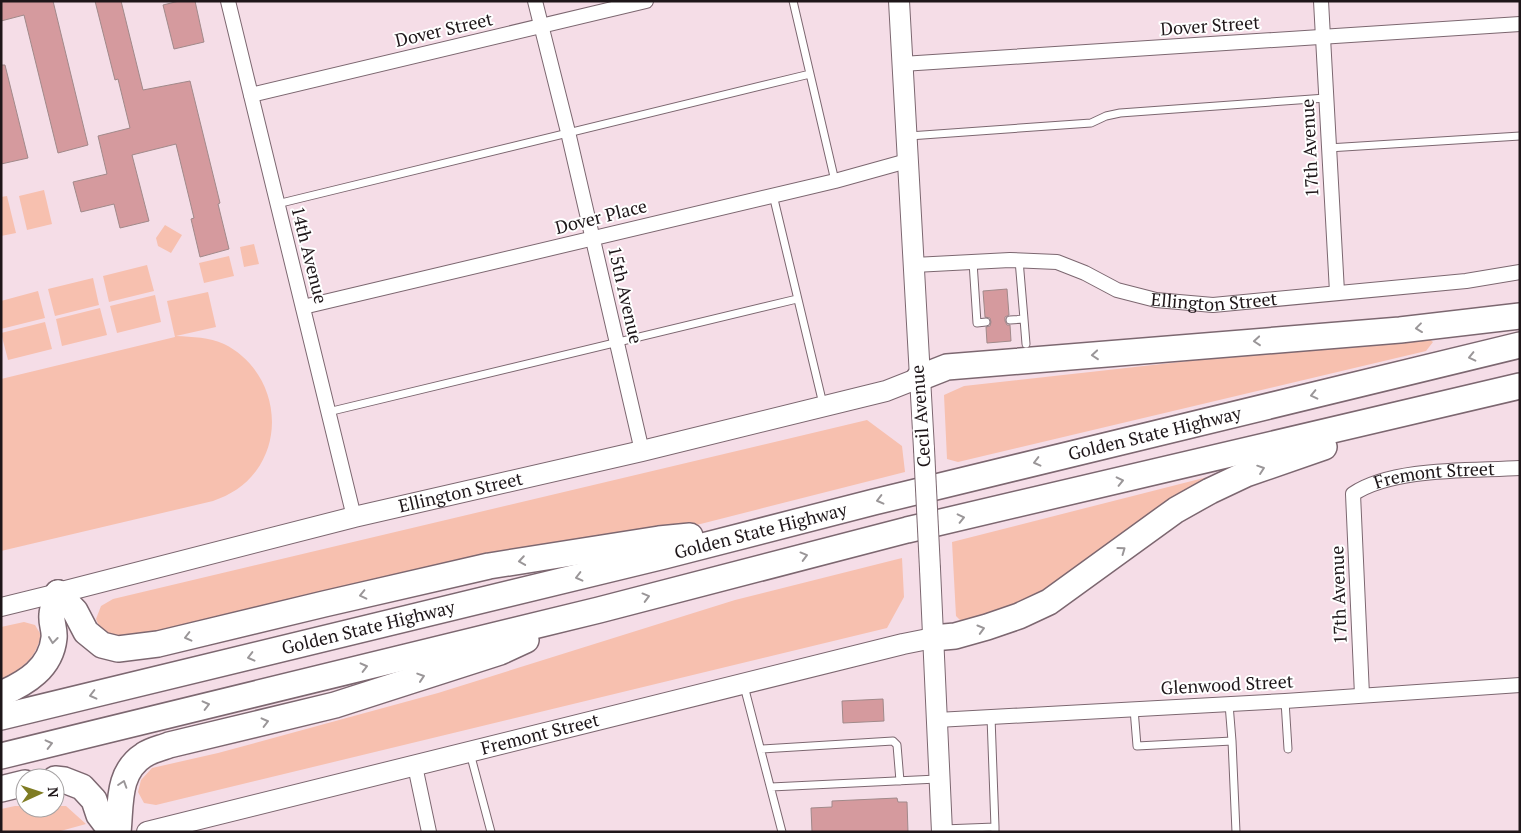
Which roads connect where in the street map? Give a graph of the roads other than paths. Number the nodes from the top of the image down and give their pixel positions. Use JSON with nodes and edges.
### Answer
{"nodes":[{"id":1,"x":228,"y":1,"type":"edge"},
{"id":2,"x":535,"y":1,"type":"edge"},
{"id":3,"x":646,"y":1,"type":"edge"},
{"id":4,"x":793,"y":1,"type":"edge"},
{"id":5,"x":899,"y":1,"type":"edge"},
{"id":6,"x":1320,"y":1,"type":"edge"},
{"id":7,"x":1520,"y":24,"type":"edge"},
{"id":8,"x":541,"y":26,"type":"junction"},
{"id":9,"x":1322,"y":38,"type":"junction"},
{"id":10,"x":902,"y":64,"type":"junction"},
{"id":11,"x":810,"y":74,"type":"junction"},
{"id":12,"x":251,"y":95,"type":"junction"},
{"id":13,"x":1326,"y":98,"type":"junction"},
{"id":14,"x":568,"y":132,"type":"junction"},
{"id":15,"x":906,"y":136,"type":"junction"},
{"id":16,"x":1520,"y":136,"type":"edge"},
{"id":17,"x":1328,"y":148,"type":"junction"},
{"id":18,"x":907,"y":161,"type":"junction"},
{"id":19,"x":835,"y":181,"type":"junction"},
{"id":20,"x":773,"y":195,"type":"junction"},
{"id":21,"x":277,"y":204,"type":"junction"},
{"id":22,"x":593,"y":239,"type":"junction"},
{"id":23,"x":1019,"y":260,"type":"junction"},
{"id":24,"x":973,"y":262,"type":"junction"},
{"id":25,"x":914,"y":265,"type":"junction"},
{"id":26,"x":1520,"y":272,"type":"edge"},
{"id":27,"x":1337,"y":292,"type":"junction"},
{"id":28,"x":797,"y":299,"type":"junction"},
{"id":29,"x":303,"y":307,"type":"junction"},
{"id":30,"x":1520,"y":316,"type":"edge"},
{"id":31,"x":1024,"y":319,"type":"junction"},
{"id":32,"x":1010,"y":320,"type":"dead end"},
{"id":33,"x":986,"y":322,"type":"dead end"},
{"id":34,"x":617,"y":342,"type":"junction"},
{"id":35,"x":1026,"y":344,"type":"dead end"},
{"id":36,"x":1520,"y":345,"type":"edge"},
{"id":37,"x":919,"y":378,"type":"junction"},
{"id":38,"x":1520,"y":386,"type":"edge"},
{"id":39,"x":1466,"y":399,"type":"junction"},
{"id":40,"x":824,"y":407,"type":"junction"},
{"id":41,"x":328,"y":412,"type":"junction"},
{"id":42,"x":642,"y":451,"type":"junction"},
{"id":43,"x":1520,"y":468,"type":"edge"},
{"id":44,"x":1354,"y":494,"type":"joint"},
{"id":45,"x":354,"y":517,"type":"junction"},
{"id":46,"x":779,"y":527,"type":"junction"},
{"id":47,"x":58,"y":593,"type":"junction"},
{"id":48,"x":1,"y":607,"type":"edge"},
{"id":49,"x":599,"y":610,"type":"junction"},
{"id":50,"x":933,"y":638,"type":"junction"},
{"id":51,"x":744,"y":684,"type":"junction"},
{"id":52,"x":1520,"y":685,"type":"edge"},
{"id":53,"x":1,"y":694,"type":"edge"},
{"id":54,"x":1362,"y":695,"type":"junction"},
{"id":55,"x":1285,"y":701,"type":"junction"},
{"id":56,"x":1229,"y":704,"type":"junction"},
{"id":57,"x":1134,"y":709,"type":"junction"},
{"id":58,"x":1,"y":717,"type":"edge"},
{"id":59,"x":991,"y":717,"type":"junction"},
{"id":60,"x":937,"y":720,"type":"junction"},
{"id":61,"x":1232,"y":741,"type":"junction"},
{"id":62,"x":761,"y":749,"type":"junction"},
{"id":63,"x":1288,"y":749,"type":"dead end"},
{"id":64,"x":470,"y":752,"type":"junction"},
{"id":65,"x":1,"y":756,"type":"edge"},
{"id":66,"x":415,"y":766,"type":"junction"},
{"id":67,"x":940,"y":779,"type":"junction"},
{"id":68,"x":65,"y":780,"type":"edge"},
{"id":69,"x":900,"y":781,"type":"junction"},
{"id":70,"x":15,"y":786,"type":"edge"},
{"id":71,"x":771,"y":788,"type":"junction"},
{"id":72,"x":1,"y":789,"type":"edge"},
{"id":73,"x":995,"y":829,"type":"edge"},
{"id":74,"x":942,"y":830,"type":"edge"},
{"id":75,"x":112,"y":832,"type":"edge"},
{"id":76,"x":118,"y":832,"type":"edge"},
{"id":77,"x":147,"y":832,"type":"edge"},
{"id":78,"x":429,"y":832,"type":"edge"},
{"id":79,"x":491,"y":832,"type":"edge"},
{"id":80,"x":782,"y":832,"type":"edge"},
{"id":81,"x":1236,"y":832,"type":"edge"}],
"edges":[{"from":1,"to":12,"type":"street","name":"14th Avenue"},
{"from":2,"to":8,"type":"street","name":"15th Avenue"},
{"from":3,"to":8,"type":"street","name":"Dover Street"},
{"from":4,"to":11,"type":"lane"},
{"from":5,"to":10,"type":"main road","name":"Cecil Avenue"},
{"from":6,"to":9,"type":"street","name":"17th Avenue"},
{"from":7,"to":9,"type":"street","name":"Dover Street"},
{"from":8,"to":12,"type":"street","name":"Dover Street"},
{"from":8,"to":14,"type":"street","name":"15th Avenue"},
{"from":9,"to":10,"type":"street","name":"Dover Street"},
{"from":9,"to":13,"type":"street","name":"17th Avenue"},
{"from":10,"to":15,"type":"main road","name":"Cecil Avenue"},
{"from":11,"to":14,"type":"lane"},
{"from":11,"to":19,"type":"lane"},
{"from":12,"to":21,"type":"street","name":"14th Avenue"},
{"from":13,"to":15,"type":"lane"},
{"from":13,"to":17,"type":"street","name":"17th Avenue"},
{"from":14,"to":21,"type":"lane"},
{"from":14,"to":22,"type":"street","name":"15th Avenue"},
{"from":15,"to":18,"type":"main road","name":"Cecil Avenue"},
{"from":16,"to":17,"type":"lane"},
{"from":17,"to":27,"type":"street","name":"17th Avenue"},
{"from":18,"to":19,"type":"street","name":"Dover Place"},
{"from":18,"to":25,"type":"main road","name":"Cecil Avenue"},
{"from":19,"to":20,"type":"street","name":"Dover Place"},
{"from":20,"to":22,"type":"street","name":"Dover Place"},
{"from":20,"to":28,"type":"lane"},
{"from":21,"to":29,"type":"street","name":"14th Avenue"},
{"from":22,"to":29,"type":"street","name":"Dover Place"},
{"from":22,"to":34,"type":"street","name":"15th Avenue"},
{"from":23,"to":24,"type":"street","name":"Ellington Street"},
{"from":23,"to":27,"type":"street","name":"Ellington Street"},
{"from":23,"to":31,"type":"lane"},
{"from":24,"to":25,"type":"street","name":"Ellington Street"},
{"from":24,"to":33,"type":"lane"},
{"from":25,"to":37,"type":"main road","name":"Cecil Avenue"},
{"from":26,"to":27,"type":"street","name":"Ellington Street"},
{"from":28,"to":34,"type":"lane"},
{"from":28,"to":40,"type":"lane"},
{"from":29,"to":41,"type":"street","name":"14th Avenue"},
{"from":30,"to":37,"type":"highway","one_way":true},
{"from":31,"to":32,"type":"lane"},
{"from":31,"to":35,"type":"lane"},
{"from":34,"to":41,"type":"lane"},
{"from":34,"to":42,"type":"street","name":"15th Avenue"},
{"from":36,"to":46,"type":"highway","name":"Golden State Highway","one_way":true},
{"from":37,"to":40,"type":"main road","name":"Ellington Street"},
{"from":37,"to":50,"type":"main road","name":"Cecil Avenue","bridge":true},
{"from":38,"to":39,"type":"highway","name":"Golden State Highway"},
{"from":49,"to":39,"type":"highway","name":"Golden State Highway","one_way":true},
{"from":50,"to":39,"type":"highway","one_way":true},
{"from":40,"to":42,"type":"main road","name":"Ellington Street"},
{"from":41,"to":45,"type":"street","name":"14th Avenue"},
{"from":42,"to":45,"type":"main road","name":"Ellington Street"},
{"from":43,"to":44,"type":"street","name":"Fremont Street"},
{"from":44,"to":54,"type":"street","name":"17th Avenue"},
{"from":45,"to":47,"type":"main road","name":"Ellington Street"},
{"from":46,"to":47,"type":"highway","one_way":true},
{"from":46,"to":58,"type":"highway","name":"Golden State Highway","one_way":true},
{"from":47,"to":48,"type":"street","name":"Ellington Street"},
{"from":47,"to":53,"type":"highway","one_way":true},
{"from":65,"to":49,"type":"highway","name":"Golden State Highway","one_way":true},
{"from":76,"to":49,"type":"highway","one_way":true},
{"from":50,"to":51,"type":"main road","name":"Fremont Street"},
{"from":50,"to":60,"type":"main road","name":"Cecil Avenue"},
{"from":51,"to":62,"type":"lane"},
{"from":51,"to":64,"type":"main road","name":"Fremont Street"},
{"from":52,"to":54,"type":"street","name":"Glenwood Street"},
{"from":54,"to":55,"type":"street","name":"Glenwood Street"},
{"from":55,"to":56,"type":"street","name":"Glenwood Street"},
{"from":55,"to":63,"type":"lane"},
{"from":56,"to":57,"type":"street","name":"Glenwood Street"},
{"from":56,"to":61,"type":"lane"},
{"from":57,"to":59,"type":"street","name":"Glenwood Street"},
{"from":57,"to":61,"type":"lane"},
{"from":59,"to":60,"type":"street","name":"Glenwood Street"},
{"from":59,"to":73,"type":"lane"},
{"from":60,"to":67,"type":"main road","name":"Cecil Avenue"},
{"from":61,"to":81,"type":"lane"},
{"from":62,"to":69,"type":"lane"},
{"from":62,"to":71,"type":"lane"},
{"from":64,"to":66,"type":"main road","name":"Fremont Street"},
{"from":64,"to":79,"type":"lane"},
{"from":66,"to":77,"type":"main road","name":"Fremont Street"},
{"from":66,"to":78,"type":"street"},
{"from":67,"to":69,"type":"lane"},
{"from":67,"to":74,"type":"main road","name":"Cecil Avenue"},
{"from":68,"to":75,"type":"highway"},
{"from":69,"to":71,"type":"lane"},
{"from":70,"to":72,"type":"highway"},
{"from":71,"to":80,"type":"lane"},
{"from":73,"to":74,"type":"lane"}]}
